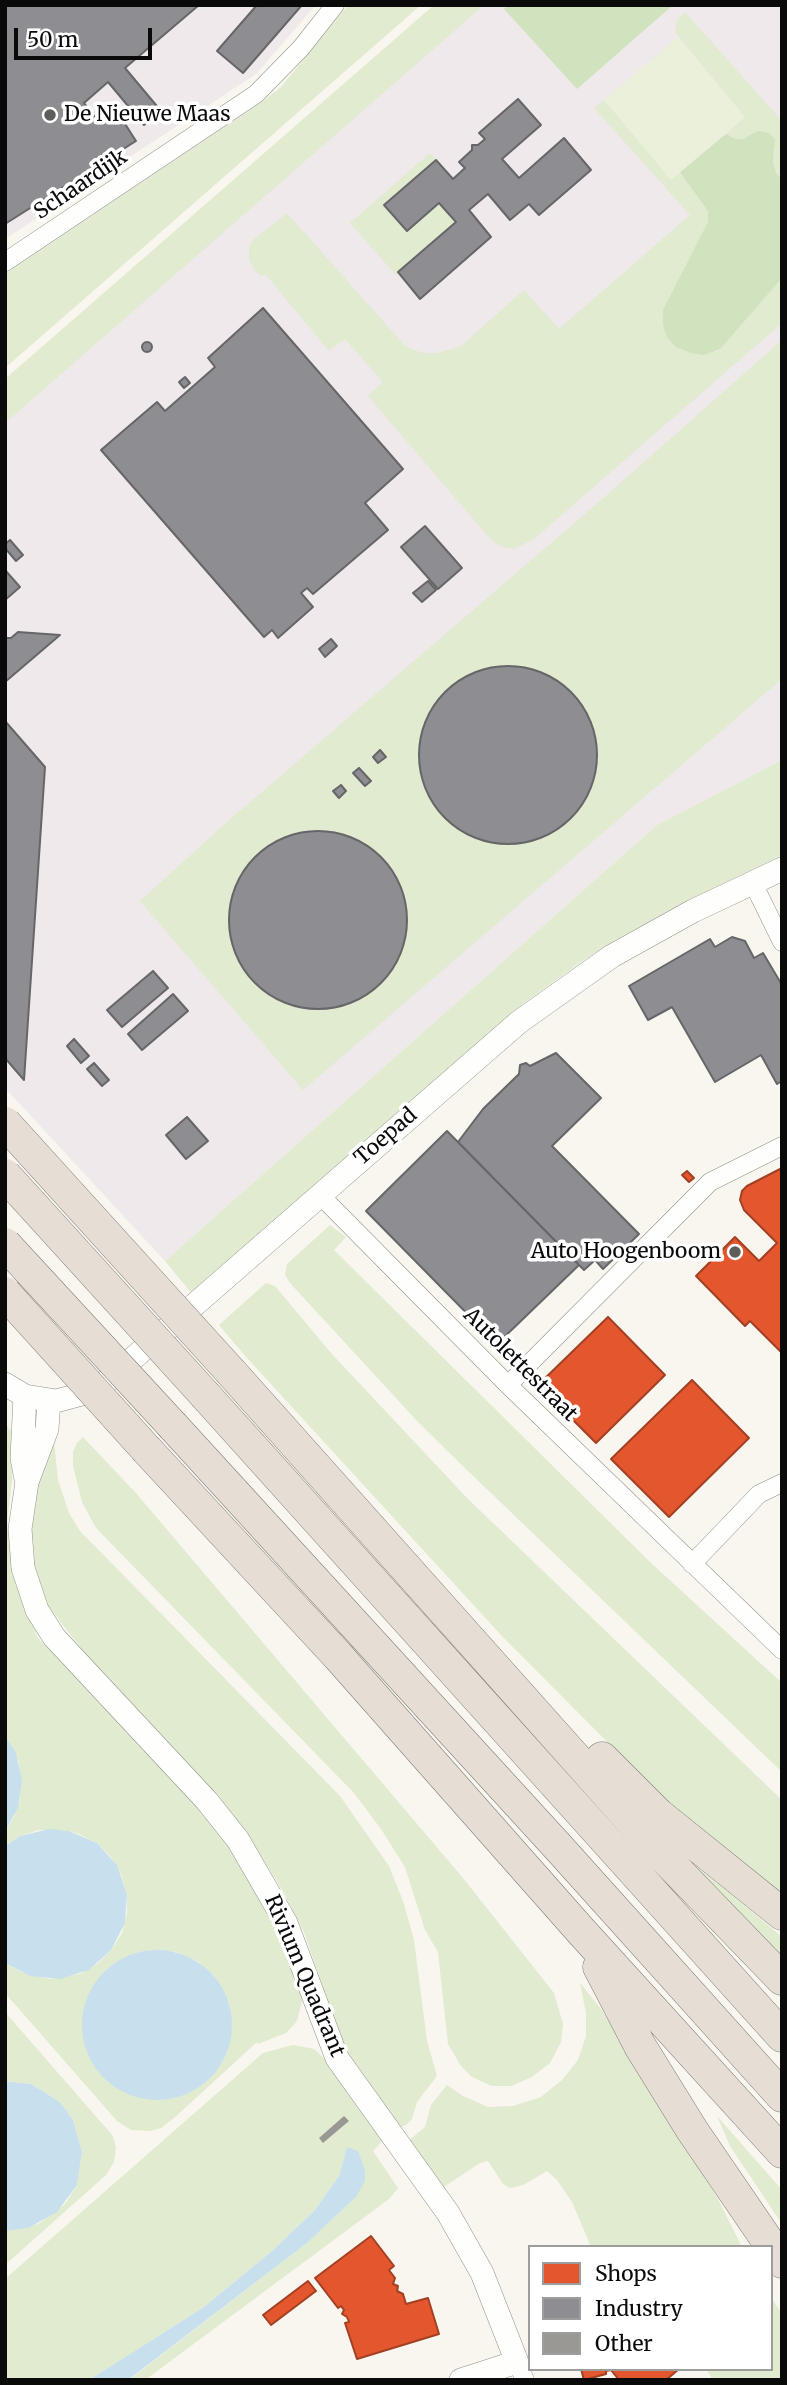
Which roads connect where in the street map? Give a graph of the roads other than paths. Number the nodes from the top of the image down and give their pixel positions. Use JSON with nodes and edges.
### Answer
{"nodes":[{"id":1,"x":335,"y":5,"type":"edge"},
{"id":2,"x":5,"y":262,"type":"edge"},
{"id":3,"x":782,"y":869,"type":"edge"},
{"id":4,"x":752,"y":881,"type":"junction"},
{"id":5,"x":782,"y":942,"type":"edge"},
{"id":6,"x":5,"y":1123,"type":"edge"},
{"id":7,"x":782,"y":1146,"type":"edge"},
{"id":8,"x":5,"y":1175,"type":"edge"},
{"id":9,"x":320,"y":1195,"type":"junction"},
{"id":10,"x":5,"y":1244,"type":"edge"},
{"id":11,"x":5,"y":1293,"type":"edge"},
{"id":12,"x":5,"y":1384,"type":"edge"},
{"id":13,"x":508,"y":1385,"type":"junction"},
{"id":14,"x":25,"y":1396,"type":"junction"},
{"id":15,"x":49,"y":1400,"type":"junction"},
{"id":16,"x":27,"y":1482,"type":"junction"},
{"id":17,"x":782,"y":1483,"type":"edge"},
{"id":18,"x":692,"y":1564,"type":"junction"},
{"id":19,"x":409,"y":1569,"type":"junction"},
{"id":20,"x":782,"y":1650,"type":"edge"},
{"id":21,"x":782,"y":1914,"type":"edge"},
{"id":22,"x":581,"y":1931,"type":"junction"},
{"id":23,"x":782,"y":1979,"type":"edge"},
{"id":24,"x":782,"y":2036,"type":"edge"},
{"id":25,"x":782,"y":2096,"type":"edge"},
{"id":26,"x":782,"y":2152,"type":"edge"},
{"id":27,"x":770,"y":2245,"type":"edge"},
{"id":28,"x":521,"y":2371,"type":"edge"},
{"id":29,"x":461,"y":2380,"type":"edge"}],
"edges":[{"from":1,"to":2,"type":"street","name":"Schaardijk"},
{"from":3,"to":4,"type":"street","name":"Toepad"},
{"from":4,"to":5,"type":"street"},
{"from":4,"to":9,"type":"street","name":"Toepad"},
{"from":6,"to":19,"type":"highway","bridge":true},
{"from":7,"to":13,"type":"street"},
{"from":8,"to":24,"type":"highway","bridge":true},
{"from":9,"to":13,"type":"street","name":"Autolettestraat"},
{"from":9,"to":15,"type":"street","name":"Toepad"},
{"from":10,"to":25,"type":"highway","bridge":true},
{"from":11,"to":22,"type":"highway","bridge":true},
{"from":12,"to":14,"type":"street","name":"Toepad"},
{"from":13,"to":18,"type":"street","name":"Autolettestraat"},
{"from":14,"to":15,"type":"street","name":"Toepad"},
{"from":14,"to":16,"type":"street","name":"Rivium Quadrant"},
{"from":15,"to":16,"type":"street","name":"Rivium Quadrant"},
{"from":16,"to":28,"type":"street","name":"Rivium Quadrant"},
{"from":17,"to":18,"type":"street"},
{"from":18,"to":20,"type":"street","name":"Autolettestraat"},
{"from":19,"to":21,"type":"highway"},
{"from":19,"to":23,"type":"highway"},
{"from":22,"to":26,"type":"highway"},
{"from":22,"to":27,"type":"highway"},
{"from":28,"to":29,"type":"street"}]}
